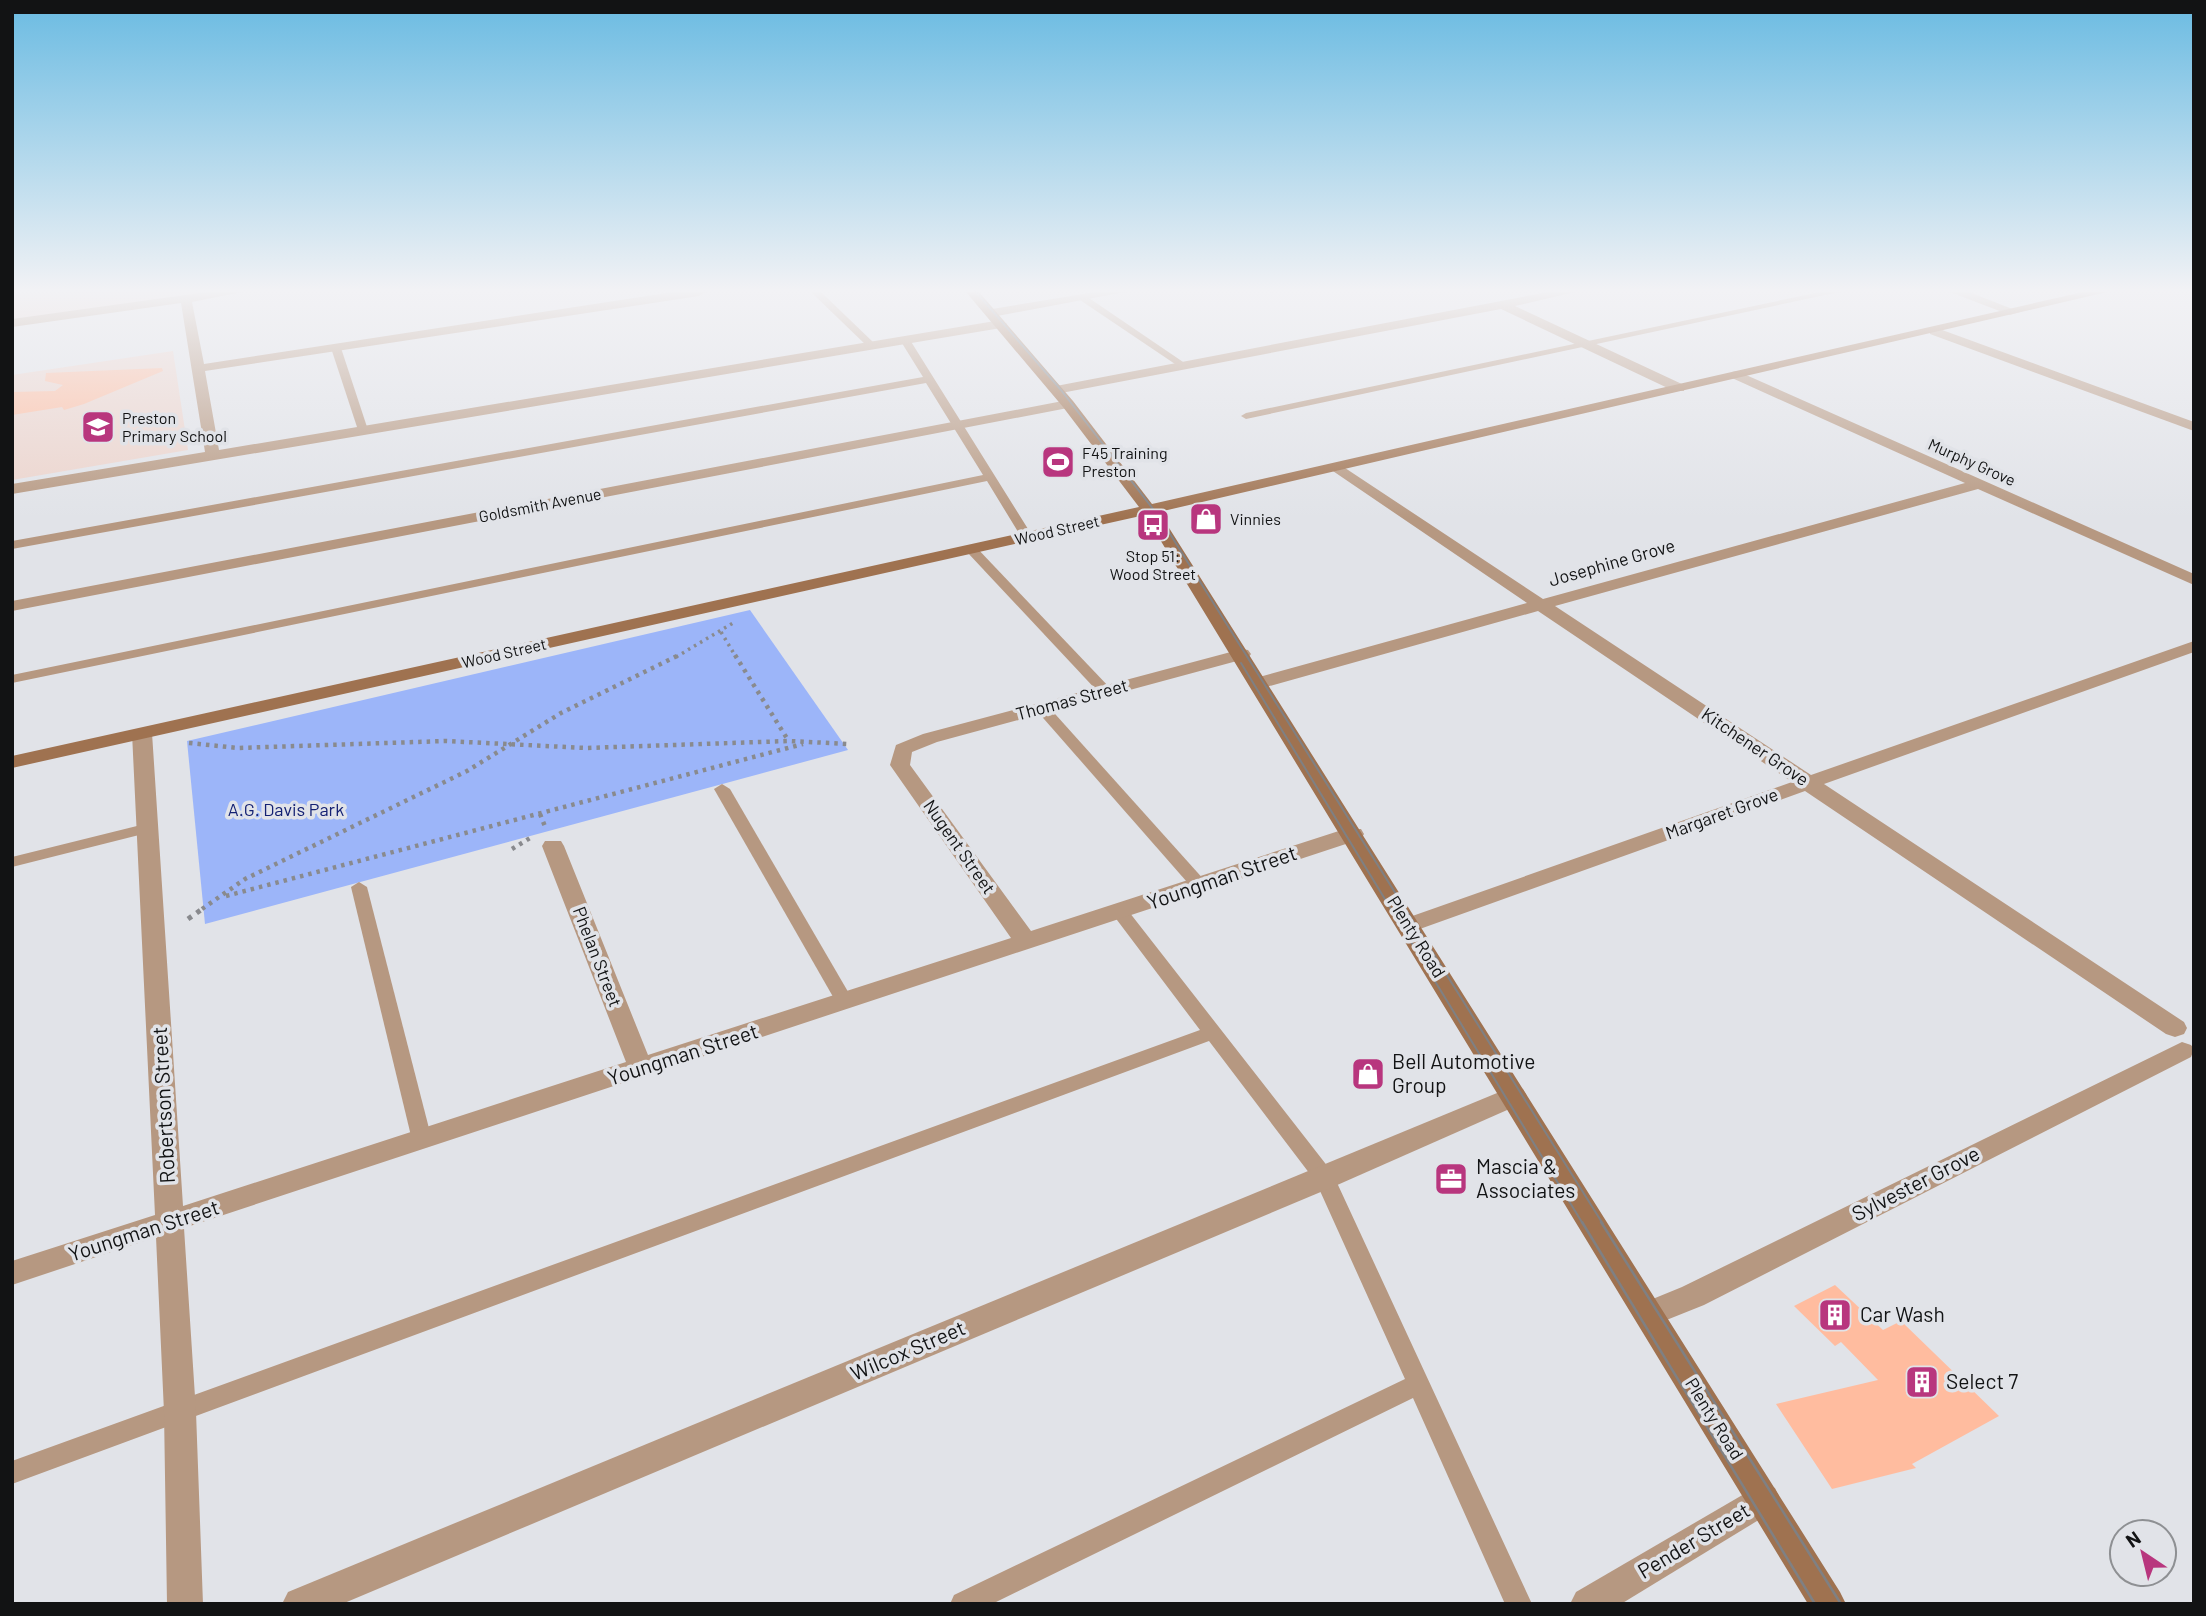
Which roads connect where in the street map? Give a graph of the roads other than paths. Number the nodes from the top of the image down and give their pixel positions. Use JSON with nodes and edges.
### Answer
{"nodes":[{"id":1,"x":204,"y":367,"type":"edge"},
{"id":2,"x":342,"y":367,"type":"edge"},
{"id":3,"x":737,"y":367,"type":"edge"},
{"id":4,"x":923,"y":367,"type":"edge"},
{"id":5,"x":1037,"y":367,"type":"edge"},
{"id":6,"x":1176,"y":367,"type":"edge"},
{"id":7,"x":1479,"y":367,"type":"edge"},
{"id":8,"x":1635,"y":367,"type":"edge"},
{"id":9,"x":1771,"y":367,"type":"edge"},
{"id":10,"x":2035,"y":367,"type":"edge"},
{"id":11,"x":200,"y":368,"type":"joint"},
{"id":12,"x":1737,"y":375,"type":"junction"},
{"id":13,"x":930,"y":379,"type":"junction"},
{"id":14,"x":1679,"y":388,"type":"junction"},
{"id":15,"x":1056,"y":390,"type":"junction"},
{"id":16,"x":1068,"y":404,"type":"junction"},
{"id":17,"x":1246,"y":416,"type":"dead end"},
{"id":18,"x":2190,"y":423,"type":"edge"},
{"id":19,"x":957,"y":425,"type":"junction"},
{"id":20,"x":363,"y":430,"type":"junction"},
{"id":21,"x":213,"y":455,"type":"junction"},
{"id":22,"x":1334,"y":467,"type":"junction"},
{"id":23,"x":992,"y":477,"type":"junction"},
{"id":24,"x":1977,"y":484,"type":"junction"},
{"id":25,"x":12,"y":489,"type":"edge"},
{"id":26,"x":1148,"y":509,"type":"junction"},
{"id":27,"x":1027,"y":537,"type":"junction"},
{"id":28,"x":12,"y":545,"type":"edge"},
{"id":29,"x":971,"y":549,"type":"junction"},
{"id":30,"x":2194,"y":580,"type":"edge"},
{"id":31,"x":1541,"y":605,"type":"junction"},
{"id":32,"x":12,"y":606,"type":"edge"},
{"id":33,"x":2194,"y":646,"type":"edge"},
{"id":34,"x":1242,"y":654,"type":"junction"},
{"id":35,"x":12,"y":679,"type":"edge"},
{"id":36,"x":1259,"y":683,"type":"junction"},
{"id":37,"x":1105,"y":691,"type":"junction"},
{"id":38,"x":1042,"y":708,"type":"junction"},
{"id":39,"x":142,"y":733,"type":"junction"},
{"id":40,"x":903,"y":749,"type":"joint"},
{"id":41,"x":12,"y":762,"type":"edge"},
{"id":42,"x":1809,"y":783,"type":"junction"},
{"id":43,"x":722,"y":789,"type":"dead end"},
{"id":44,"x":149,"y":828,"type":"junction"},
{"id":45,"x":1353,"y":834,"type":"junction"},
{"id":46,"x":550,"y":837,"type":"road end"},
{"id":47,"x":12,"y":862,"type":"edge"},
{"id":48,"x":1200,"y":886,"type":"junction"},
{"id":49,"x":359,"y":887,"type":"dead end"},
{"id":50,"x":1120,"y":912,"type":"junction"},
{"id":51,"x":1409,"y":925,"type":"junction"},
{"id":52,"x":1027,"y":943,"type":"junction"},
{"id":53,"x":845,"y":1002,"type":"junction"},
{"id":54,"x":1213,"y":1032,"type":"junction"},
{"id":55,"x":2186,"y":1041,"type":"edge"},
{"id":56,"x":641,"y":1069,"type":"junction"},
{"id":57,"x":1514,"y":1096,"type":"junction"},
{"id":58,"x":422,"y":1140,"type":"junction"},
{"id":59,"x":1325,"y":1178,"type":"junction"},
{"id":60,"x":170,"y":1222,"type":"junction"},
{"id":61,"x":12,"y":1273,"type":"edge"},
{"id":62,"x":1649,"y":1314,"type":"junction"},
{"id":63,"x":1419,"y":1384,"type":"junction"},
{"id":64,"x":180,"y":1412,"type":"junction"},
{"id":65,"x":12,"y":1473,"type":"edge"},
{"id":66,"x":1763,"y":1499,"type":"junction"},
{"id":67,"x":185,"y":1604,"type":"edge"},
{"id":68,"x":300,"y":1604,"type":"edge"},
{"id":69,"x":963,"y":1604,"type":"edge"},
{"id":70,"x":1519,"y":1604,"type":"edge"},
{"id":71,"x":1588,"y":1604,"type":"edge"},
{"id":72,"x":1828,"y":1604,"type":"edge"}],
"edges":[{"from":1,"to":11,"type":"street"},
{"from":2,"to":20,"type":"lane"},
{"from":3,"to":20,"type":"street"},
{"from":4,"to":13,"type":"lane"},
{"from":5,"to":15,"type":"street","name":"Plenty Road"},
{"from":6,"to":15,"type":"street"},
{"from":7,"to":17,"type":"lane"},
{"from":8,"to":14,"type":"street"},
{"from":9,"to":12,"type":"street","name":"Wood Street"},
{"from":10,"to":18,"type":"street"},
{"from":11,"to":21,"type":"street"},
{"from":12,"to":14,"type":"street","name":"Wood Street"},
{"from":12,"to":24,"type":"street","name":"Murphy Grove"},
{"from":13,"to":19,"type":"lane"},
{"from":13,"to":28,"type":"lane"},
{"from":14,"to":22,"type":"street","name":"Wood Street"},
{"from":15,"to":16,"type":"street","name":"Plenty Road"},
{"from":16,"to":19,"type":"street","name":"Goldsmith Avenue"},
{"from":16,"to":26,"type":"street","name":"Plenty Road"},
{"from":19,"to":23,"type":"lane"},
{"from":19,"to":32,"type":"street","name":"Goldsmith Avenue"},
{"from":20,"to":21,"type":"street"},
{"from":21,"to":25,"type":"street"},
{"from":22,"to":26,"type":"street","name":"Wood Street"},
{"from":22,"to":31,"type":"street","name":"Kitchener Grove"},
{"from":23,"to":27,"type":"lane"},
{"from":23,"to":35,"type":"lane"},
{"from":24,"to":30,"type":"street","name":"Murphy Grove"},
{"from":24,"to":31,"type":"street","name":"Josephine Grove"},
{"from":26,"to":27,"type":"street","name":"Wood Street"},
{"from":26,"to":34,"type":"street","name":"Plenty Road"},
{"from":27,"to":29,"type":"street","name":"Wood Street"},
{"from":29,"to":37,"type":"lane"},
{"from":29,"to":39,"type":"street","name":"Wood Street"},
{"from":31,"to":36,"type":"street","name":"Josephine Grove"},
{"from":31,"to":42,"type":"street","name":"Kitchener Grove"},
{"from":33,"to":42,"type":"street","name":"Margaret Grove"},
{"from":34,"to":36,"type":"street","name":"Plenty Road"},
{"from":34,"to":37,"type":"street","name":"Thomas Street"},
{"from":36,"to":45,"type":"street","name":"Plenty Road"},
{"from":37,"to":38,"type":"street","name":"Thomas Street"},
{"from":38,"to":40,"type":"street","name":"Thomas Street"},
{"from":38,"to":48,"type":"lane"},
{"from":39,"to":41,"type":"street","name":"Wood Street"},
{"from":39,"to":44,"type":"street","name":"Robertson Street"},
{"from":40,"to":52,"type":"street","name":"Nugent Street"},
{"from":42,"to":51,"type":"street","name":"Margaret Grove"},
{"from":42,"to":55,"type":"street","name":"Kitchener Grove"},
{"from":43,"to":53,"type":"lane"},
{"from":44,"to":47,"type":"lane"},
{"from":44,"to":60,"type":"street","name":"Robertson Street"},
{"from":45,"to":48,"type":"street","name":"Youngman Street"},
{"from":45,"to":51,"type":"street","name":"Plenty Road"},
{"from":46,"to":56,"type":"street","name":"Phelan Street"},
{"from":48,"to":50,"type":"street","name":"Youngman Street"},
{"from":49,"to":58,"type":"lane"},
{"from":50,"to":52,"type":"street","name":"Youngman Street"},
{"from":50,"to":54,"type":"lane"},
{"from":51,"to":57,"type":"street","name":"Plenty Road"},
{"from":52,"to":53,"type":"street","name":"Youngman Street"},
{"from":53,"to":56,"type":"street","name":"Youngman Street"},
{"from":54,"to":59,"type":"lane"},
{"from":54,"to":64,"type":"lane"},
{"from":55,"to":62,"type":"street","name":"Sylvester Grove"},
{"from":56,"to":58,"type":"street","name":"Youngman Street"},
{"from":57,"to":59,"type":"street","name":"Wilcox Street"},
{"from":57,"to":62,"type":"street","name":"Plenty Road"},
{"from":58,"to":60,"type":"street","name":"Youngman Street"},
{"from":59,"to":63,"type":"lane"},
{"from":59,"to":68,"type":"street","name":"Wilcox Street"},
{"from":60,"to":61,"type":"street","name":"Youngman Street"},
{"from":60,"to":64,"type":"street","name":"Robertson Street"},
{"from":62,"to":66,"type":"street","name":"Plenty Road"},
{"from":63,"to":69,"type":"lane"},
{"from":63,"to":70,"type":"lane"},
{"from":64,"to":65,"type":"lane"},
{"from":64,"to":67,"type":"street","name":"Robertson Street"},
{"from":66,"to":71,"type":"street","name":"Pender Street"},
{"from":66,"to":72,"type":"street","name":"Plenty Road"}]}
